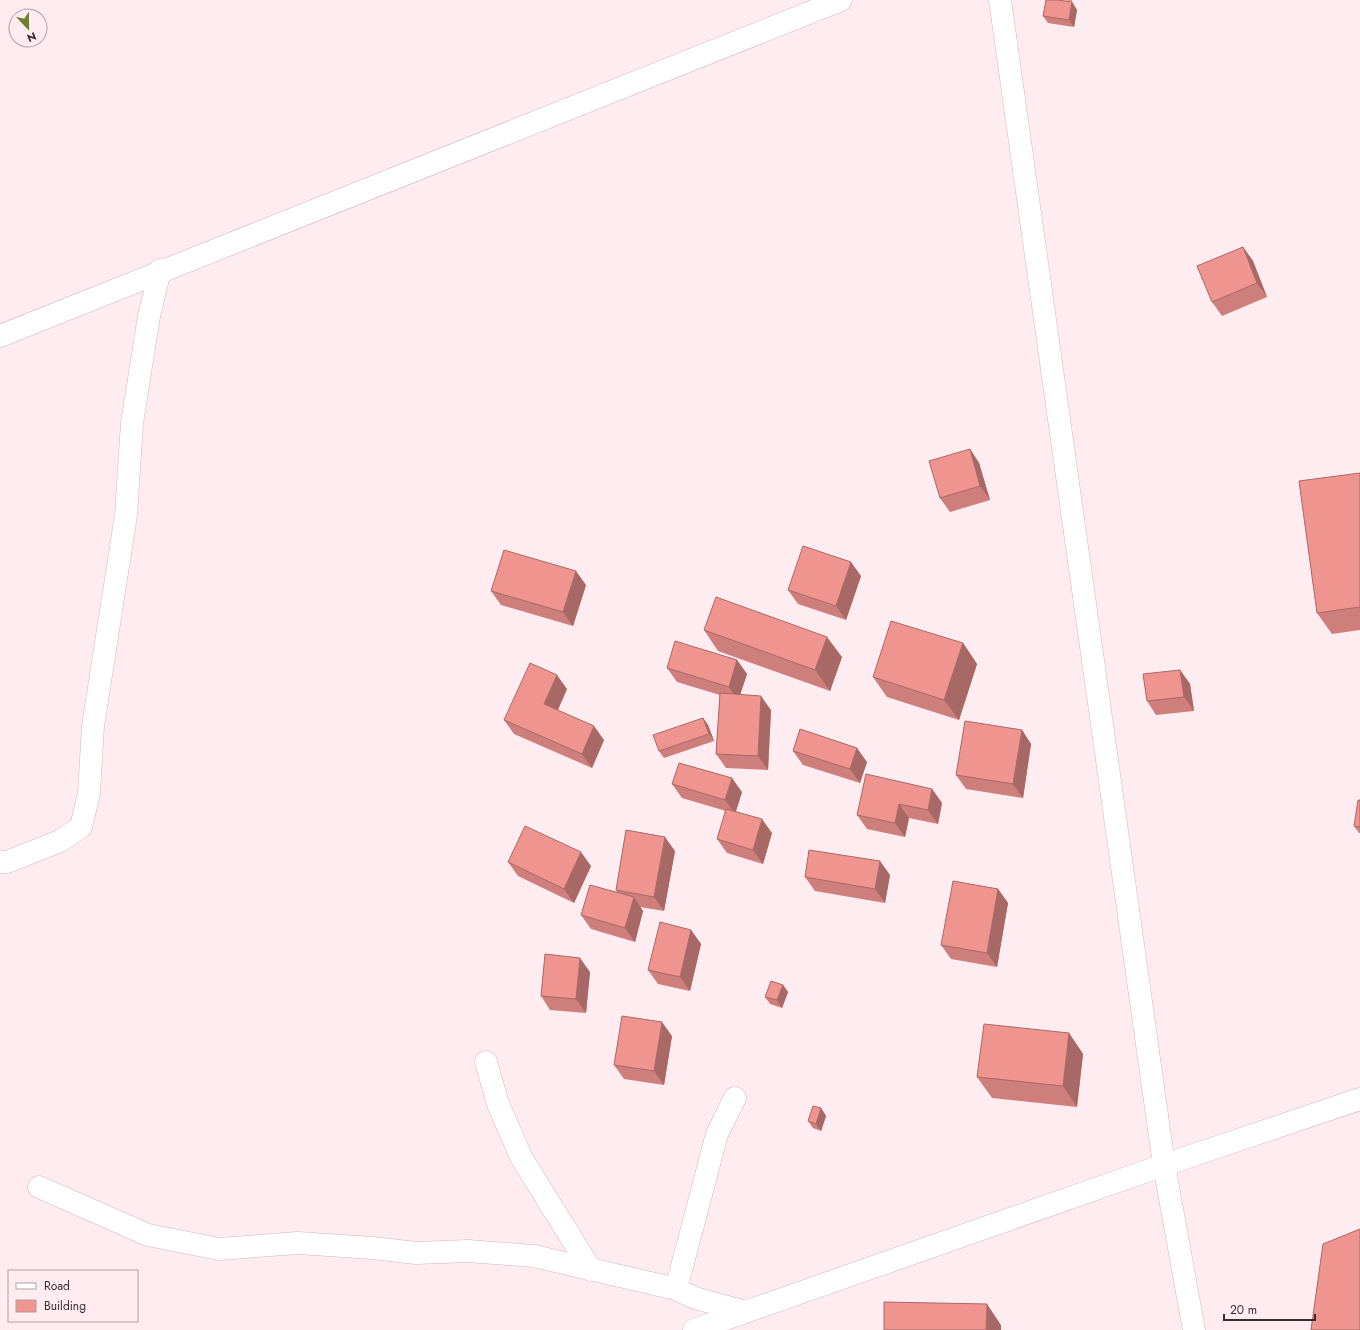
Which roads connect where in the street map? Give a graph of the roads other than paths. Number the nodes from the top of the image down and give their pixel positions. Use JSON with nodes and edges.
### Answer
{"nodes":[{"id":1,"x":840,"y":0,"type":"edge"},
{"id":2,"x":1000,"y":0,"type":"edge"},
{"id":3,"x":160,"y":270,"type":"junction"},
{"id":4,"x":0,"y":336,"type":"edge"},
{"id":5,"x":0,"y":862,"type":"edge"},
{"id":6,"x":486,"y":1062,"type":"dead end"},
{"id":7,"x":735,"y":1098,"type":"dead end"},
{"id":8,"x":1360,"y":1099,"type":"edge"},
{"id":9,"x":1164,"y":1165,"type":"junction"},
{"id":10,"x":39,"y":1187,"type":"dead end"},
{"id":11,"x":591,"y":1270,"type":"junction"},
{"id":12,"x":676,"y":1289,"type":"junction"},
{"id":13,"x":746,"y":1312,"type":"junction"},
{"id":14,"x":694,"y":1330,"type":"edge"},
{"id":15,"x":1194,"y":1330,"type":"edge"}],
"edges":[{"from":1,"to":3,"type":"street"},
{"from":2,"to":9,"type":"street"},
{"from":3,"to":4,"type":"street"},
{"from":3,"to":5,"type":"street"},
{"from":6,"to":11,"type":"street"},
{"from":7,"to":12,"type":"street"},
{"from":8,"to":9,"type":"street"},
{"from":9,"to":13,"type":"street"},
{"from":9,"to":15,"type":"street"},
{"from":10,"to":11,"type":"street"},
{"from":11,"to":12,"type":"street"},
{"from":12,"to":13,"type":"street"},
{"from":13,"to":14,"type":"street"}]}
